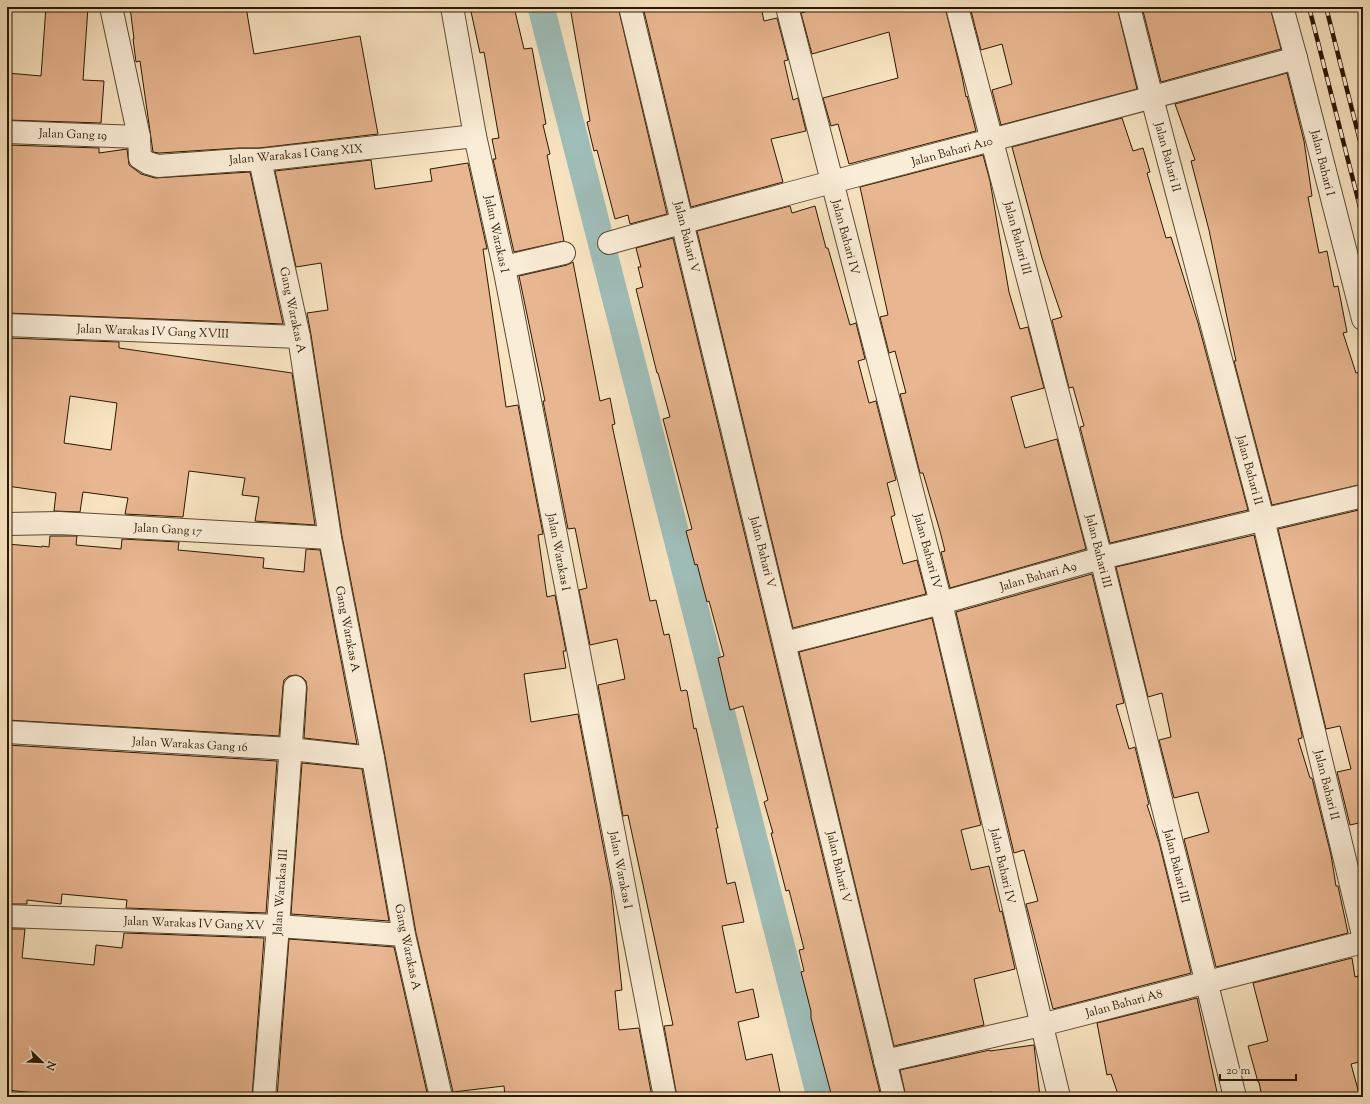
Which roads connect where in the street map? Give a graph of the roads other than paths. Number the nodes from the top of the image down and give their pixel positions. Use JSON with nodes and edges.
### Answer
{"nodes":[{"id":1,"x":111,"y":7,"type":"edge"},
{"id":2,"x":452,"y":7,"type":"edge"},
{"id":3,"x":630,"y":7,"type":"edge"},
{"id":4,"x":787,"y":7,"type":"edge"},
{"id":5,"x":957,"y":7,"type":"edge"},
{"id":6,"x":1129,"y":7,"type":"edge"},
{"id":7,"x":1282,"y":7,"type":"edge"},
{"id":8,"x":1296,"y":58,"type":"junction"},
{"id":9,"x":1152,"y":98,"type":"junction"},
{"id":10,"x":7,"y":132,"type":"edge"},
{"id":11,"x":475,"y":136,"type":"junction"},
{"id":12,"x":139,"y":137,"type":"junction"},
{"id":13,"x":992,"y":140,"type":"junction"},
{"id":14,"x":260,"y":160,"type":"junction"},
{"id":15,"x":832,"y":182,"type":"junction"},
{"id":16,"x":683,"y":222,"type":"junction"},
{"id":17,"x":608,"y":243,"type":"dead end"},
{"id":18,"x":564,"y":253,"type":"dead end"},
{"id":19,"x":504,"y":267,"type":"junction"},
{"id":20,"x":1363,"y":319,"type":"edge"},
{"id":21,"x":7,"y":325,"type":"edge"},
{"id":22,"x":299,"y":337,"type":"junction"},
{"id":23,"x":1363,"y":496,"type":"edge"},
{"id":24,"x":1263,"y":519,"type":"junction"},
{"id":25,"x":7,"y":524,"type":"edge"},
{"id":26,"x":330,"y":538,"type":"junction"},
{"id":27,"x":1101,"y":558,"type":"junction"},
{"id":28,"x":941,"y":603,"type":"junction"},
{"id":29,"x":785,"y":643,"type":"junction"},
{"id":30,"x":295,"y":687,"type":"dead end"},
{"id":31,"x":7,"y":732,"type":"edge"},
{"id":32,"x":290,"y":749,"type":"junction"},
{"id":33,"x":374,"y":758,"type":"junction"},
{"id":34,"x":7,"y":916,"type":"edge"},
{"id":35,"x":278,"y":926,"type":"junction"},
{"id":36,"x":404,"y":935,"type":"junction"},
{"id":37,"x":1363,"y":935,"type":"edge"},
{"id":38,"x":1363,"y":942,"type":"edge"},
{"id":39,"x":1206,"y":982,"type":"junction"},
{"id":40,"x":1041,"y":1025,"type":"junction"},
{"id":41,"x":885,"y":1061,"type":"junction"},
{"id":42,"x":264,"y":1097,"type":"edge"},
{"id":43,"x":441,"y":1097,"type":"edge"},
{"id":44,"x":665,"y":1097,"type":"edge"},
{"id":45,"x":894,"y":1097,"type":"edge"},
{"id":46,"x":1059,"y":1097,"type":"edge"},
{"id":47,"x":1235,"y":1097,"type":"edge"}],
"edges":[{"from":1,"to":12,"type":"street"},
{"from":2,"to":11,"type":"street","name":"Jalan Warakas I"},
{"from":3,"to":16,"type":"street","name":"Jalan Bahari V"},
{"from":4,"to":15,"type":"street","name":"Jalan Bahari IV"},
{"from":5,"to":13,"type":"street","name":"Jalan Bahari III"},
{"from":6,"to":9,"type":"street","name":"Jalan Bahari II"},
{"from":7,"to":8,"type":"street","name":"Jalan Bahari I"},
{"from":8,"to":9,"type":"street","name":"Jalan Bahari A10"},
{"from":8,"to":20,"type":"street","name":"Jalan Bahari I"},
{"from":9,"to":13,"type":"street","name":"Jalan Bahari A10"},
{"from":9,"to":24,"type":"street","name":"Jalan Bahari II"},
{"from":10,"to":12,"type":"street","name":"Jalan Gang 19"},
{"from":11,"to":14,"type":"street","name":"Jalan Warakas I Gang XIX"},
{"from":11,"to":19,"type":"street","name":"Jalan Warakas I"},
{"from":12,"to":14,"type":"street","name":"Jalan Warakas I Gang XIX"},
{"from":13,"to":15,"type":"street","name":"Jalan Bahari A10"},
{"from":13,"to":27,"type":"street","name":"Jalan Bahari III"},
{"from":14,"to":22,"type":"street","name":"Gang Warakas A"},
{"from":15,"to":16,"type":"street","name":"Jalan Bahari A10"},
{"from":15,"to":28,"type":"street","name":"Jalan Bahari IV"},
{"from":16,"to":17,"type":"street","name":"Jalan Bahari A10"},
{"from":16,"to":29,"type":"street","name":"Jalan Bahari V"},
{"from":18,"to":19,"type":"street"},
{"from":19,"to":44,"type":"street","name":"Jalan Warakas I"},
{"from":21,"to":22,"type":"street","name":"Jalan Warakas IV Gang XVIII"},
{"from":22,"to":26,"type":"street","name":"Gang Warakas A"},
{"from":23,"to":24,"type":"street","name":"Jalan Bahari A9"},
{"from":24,"to":27,"type":"street","name":"Jalan Bahari A9"},
{"from":24,"to":37,"type":"street","name":"Jalan Bahari II"},
{"from":25,"to":26,"type":"street","name":"Jalan Gang 17"},
{"from":26,"to":33,"type":"street","name":"Gang Warakas A"},
{"from":27,"to":28,"type":"street","name":"Jalan Bahari A9"},
{"from":27,"to":39,"type":"street","name":"Jalan Bahari III"},
{"from":28,"to":29,"type":"street","name":"Jalan Bahari A9"},
{"from":28,"to":40,"type":"street","name":"Jalan Bahari IV"},
{"from":29,"to":41,"type":"street","name":"Jalan Bahari V"},
{"from":30,"to":32,"type":"street","name":"Jalan Warakas III"},
{"from":31,"to":32,"type":"street","name":"Jalan Warakas Gang 16"},
{"from":32,"to":33,"type":"street","name":"Jalan Warakas Gang 16"},
{"from":32,"to":35,"type":"street","name":"Jalan Warakas III"},
{"from":33,"to":36,"type":"street","name":"Gang Warakas A"},
{"from":34,"to":35,"type":"street","name":"Jalan Warakas IV Gang XV"},
{"from":35,"to":36,"type":"street","name":"Jalan Warakas IV Gang XV"},
{"from":35,"to":42,"type":"street","name":"Jalan Warakas III"},
{"from":36,"to":43,"type":"street","name":"Gang Warakas A"},
{"from":38,"to":39,"type":"street","name":"Jalan Bahari A8"},
{"from":39,"to":40,"type":"street","name":"Jalan Bahari A8"},
{"from":39,"to":47,"type":"street","name":"Jalan Bahari III"},
{"from":40,"to":41,"type":"street","name":"Jalan Bahari A8"},
{"from":40,"to":46,"type":"street","name":"Jalan Bahari IV"},
{"from":41,"to":45,"type":"street","name":"Jalan Bahari V"}]}
